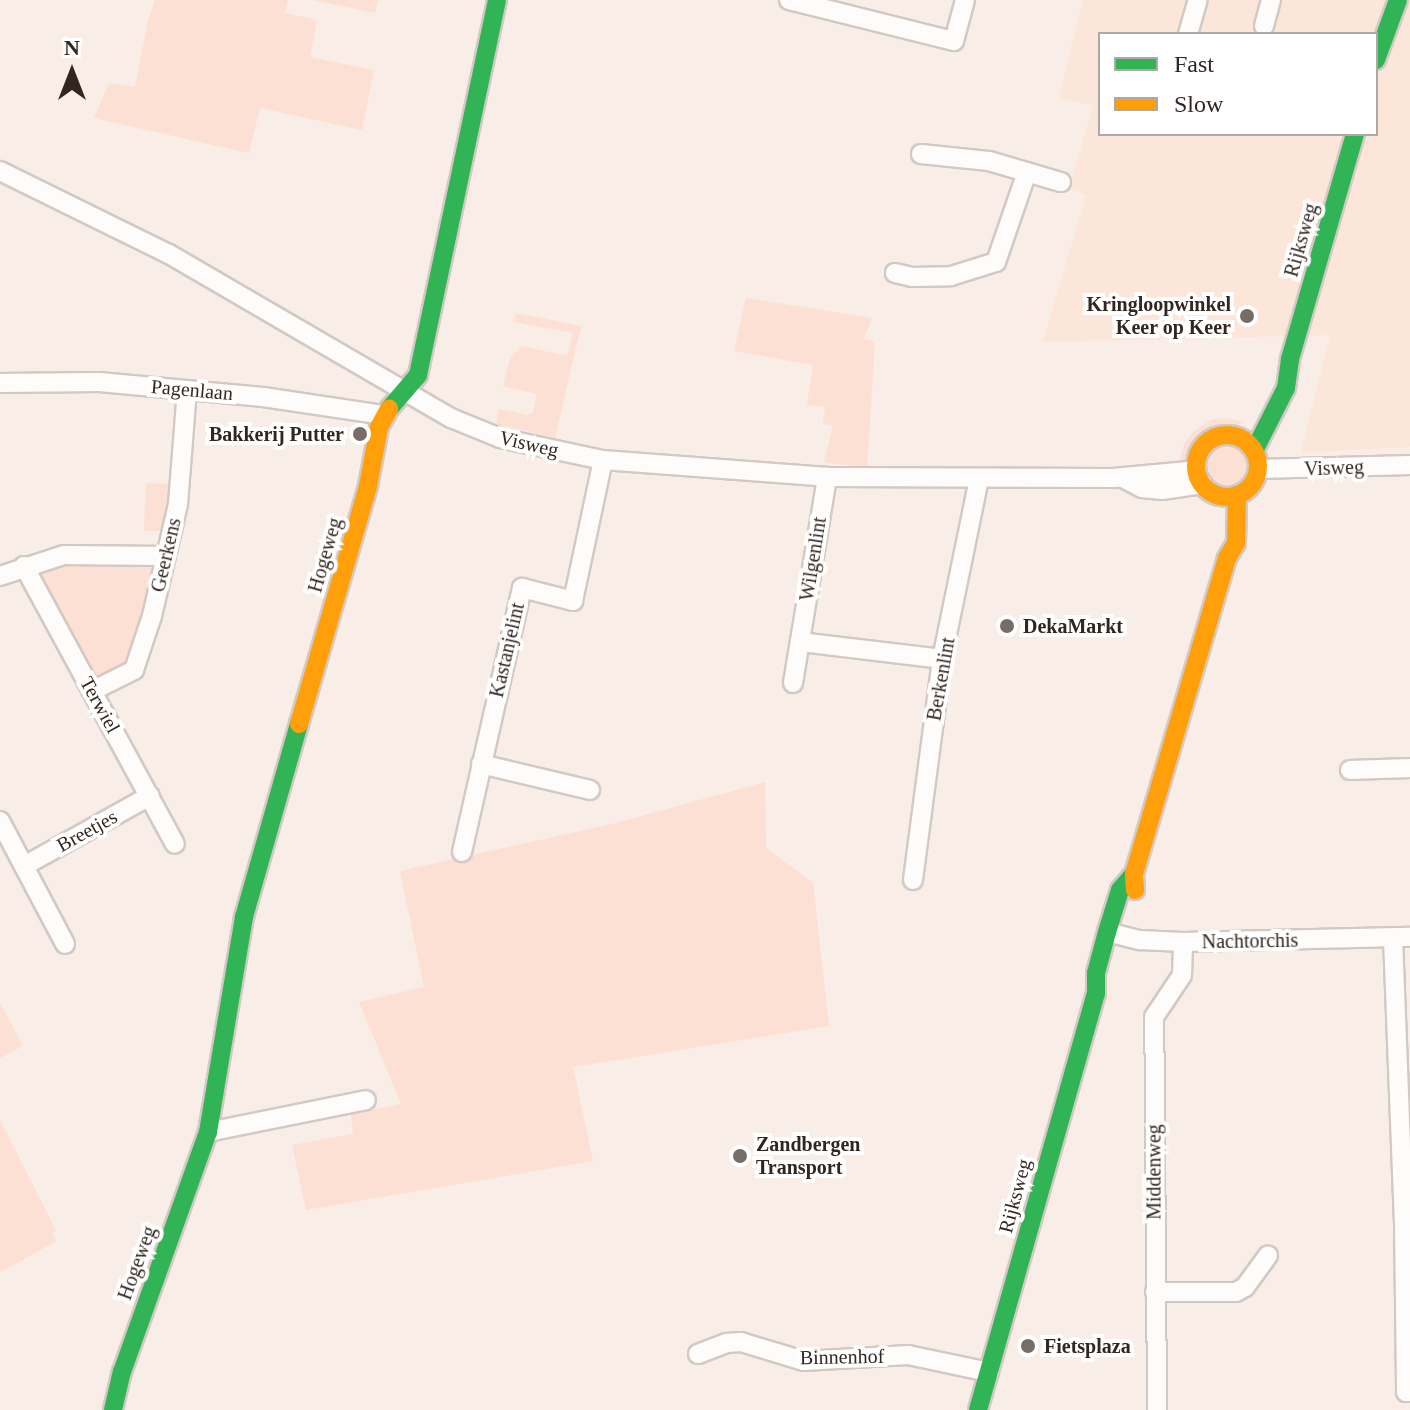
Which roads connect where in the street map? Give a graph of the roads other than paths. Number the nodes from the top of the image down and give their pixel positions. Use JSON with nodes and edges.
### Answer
{"nodes":[{"id":1,"x":497,"y":0,"type":"edge"},
{"id":2,"x":789,"y":0,"type":"edge"},
{"id":3,"x":965,"y":0,"type":"edge"},
{"id":4,"x":1198,"y":0,"type":"edge"},
{"id":5,"x":1271,"y":0,"type":"edge"},
{"id":6,"x":1386,"y":0,"type":"edge"},
{"id":7,"x":1398,"y":0,"type":"edge"},
{"id":8,"x":1264,"y":26,"type":"dead end"},
{"id":9,"x":1189,"y":32,"type":"edge"},
{"id":10,"x":1384,"y":33,"type":"junction"},
{"id":11,"x":1378,"y":53,"type":"edge"},
{"id":12,"x":1354,"y":136,"type":"edge"},
{"id":13,"x":921,"y":154,"type":"dead end"},
{"id":14,"x":0,"y":171,"type":"edge"},
{"id":15,"x":1027,"y":172,"type":"junction"},
{"id":16,"x":1061,"y":182,"type":"dead end"},
{"id":17,"x":895,"y":273,"type":"dead end"},
{"id":18,"x":0,"y":383,"type":"edge"},
{"id":19,"x":187,"y":390,"type":"junction"},
{"id":20,"x":405,"y":392,"type":"junction"},
{"id":21,"x":383,"y":415,"type":"junction"},
{"id":22,"x":1247,"y":444,"type":"junction"},
{"id":23,"x":603,"y":460,"type":"junction"},
{"id":24,"x":1410,"y":465,"type":"edge"},
{"id":25,"x":1258,"y":469,"type":"junction"},
{"id":26,"x":827,"y":477,"type":"junction"},
{"id":27,"x":979,"y":479,"type":"junction"},
{"id":28,"x":1206,"y":483,"type":"junction"},
{"id":29,"x":1237,"y":495,"type":"junction"},
{"id":30,"x":166,"y":556,"type":"junction"},
{"id":31,"x":1227,"y":558,"type":"junction"},
{"id":32,"x":24,"y":566,"type":"junction"},
{"id":33,"x":0,"y":576,"type":"edge"},
{"id":34,"x":800,"y":642,"type":"junction"},
{"id":35,"x":942,"y":659,"type":"junction"},
{"id":36,"x":793,"y":683,"type":"dead end"},
{"id":37,"x":92,"y":691,"type":"junction"},
{"id":38,"x":481,"y":764,"type":"junction"},
{"id":39,"x":1410,"y":768,"type":"edge"},
{"id":40,"x":1350,"y":770,"type":"dead end"},
{"id":41,"x":590,"y":790,"type":"dead end"},
{"id":42,"x":150,"y":796,"type":"junction"},
{"id":43,"x":0,"y":821,"type":"edge"},
{"id":44,"x":175,"y":844,"type":"dead end"},
{"id":45,"x":462,"y":852,"type":"dead end"},
{"id":46,"x":24,"y":866,"type":"junction"},
{"id":47,"x":913,"y":880,"type":"dead end"},
{"id":48,"x":1115,"y":934,"type":"junction"},
{"id":49,"x":1402,"y":937,"type":"edge"},
{"id":50,"x":1183,"y":942,"type":"junction"},
{"id":51,"x":65,"y":944,"type":"dead end"},
{"id":52,"x":1404,"y":1088,"type":"edge"},
{"id":53,"x":366,"y":1100,"type":"dead end"},
{"id":54,"x":208,"y":1132,"type":"junction"},
{"id":55,"x":1407,"y":1220,"type":"edge"},
{"id":56,"x":1268,"y":1255,"type":"dead end"},
{"id":57,"x":1155,"y":1292,"type":"junction"},
{"id":58,"x":1408,"y":1348,"type":"edge"},
{"id":59,"x":698,"y":1354,"type":"dead end"},
{"id":60,"x":989,"y":1372,"type":"junction"},
{"id":61,"x":1408,"y":1392,"type":"edge"},
{"id":62,"x":113,"y":1410,"type":"edge"},
{"id":63,"x":978,"y":1410,"type":"edge"},
{"id":64,"x":1157,"y":1410,"type":"edge"}],
"edges":[{"from":1,"to":20,"type":"main road"},
{"from":2,"to":3,"type":"street"},
{"from":4,"to":9,"type":"street"},
{"from":5,"to":8,"type":"street"},
{"from":6,"to":10,"type":"main road"},
{"from":7,"to":10,"type":"main road"},
{"from":10,"to":11,"type":"main road"},
{"from":12,"to":22,"type":"main road","name":"Rijksweg"},
{"from":13,"to":15,"type":"street"},
{"from":14,"to":20,"type":"street","name":"Visweg"},
{"from":15,"to":16,"type":"street"},
{"from":15,"to":17,"type":"street"},
{"from":18,"to":19,"type":"street","name":"Pagenlaan"},
{"from":19,"to":21,"type":"street","name":"Pagenlaan"},
{"from":19,"to":30,"type":"street","name":"Geerkens"},
{"from":20,"to":21,"type":"main road"},
{"from":20,"to":23,"type":"street","name":"Visweg"},
{"from":21,"to":54,"type":"main road","name":"Hogeweg"},
{"from":22,"to":25,"type":"main road"},
{"from":22,"to":28,"type":"main road"},
{"from":23,"to":26,"type":"street","name":"Visweg"},
{"from":23,"to":38,"type":"street","name":"Kastanjelint"},
{"from":24,"to":25,"type":"street","name":"Visweg"},
{"from":25,"to":29,"type":"main road"},
{"from":26,"to":27,"type":"street","name":"Visweg"},
{"from":26,"to":34,"type":"street","name":"Wilgenlint"},
{"from":27,"to":28,"type":"street","name":"Visweg"},
{"from":27,"to":35,"type":"street","name":"Berkenlint"},
{"from":28,"to":29,"type":"main road"},
{"from":28,"to":31,"type":"main road","name":"Rijksweg"},
{"from":29,"to":31,"type":"main road","name":"Rijksweg"},
{"from":30,"to":32,"type":"street"},
{"from":30,"to":37,"type":"street","name":"Geerkens"},
{"from":31,"to":48,"type":"main road","name":"Rijksweg"},
{"from":32,"to":33,"type":"street"},
{"from":32,"to":37,"type":"street","name":"Terwiel"},
{"from":34,"to":35,"type":"street"},
{"from":34,"to":36,"type":"street","name":"Wilgenlint"},
{"from":35,"to":47,"type":"street","name":"Berkenlint"},
{"from":37,"to":42,"type":"street","name":"Terwiel"},
{"from":38,"to":41,"type":"street"},
{"from":38,"to":45,"type":"street","name":"Kastanjelint"},
{"from":39,"to":40,"type":"street"},
{"from":42,"to":44,"type":"street","name":"Terwiel"},
{"from":42,"to":46,"type":"street","name":"Breetjes"},
{"from":43,"to":46,"type":"street"},
{"from":46,"to":51,"type":"street"},
{"from":48,"to":50,"type":"street","name":"Nachtorchis"},
{"from":48,"to":60,"type":"main road","name":"Rijksweg"},
{"from":49,"to":50,"type":"street","name":"Nachtorchis"},
{"from":49,"to":52,"type":"street"},
{"from":50,"to":57,"type":"street","name":"Middenweg"},
{"from":52,"to":55,"type":"street"},
{"from":53,"to":54,"type":"street"},
{"from":54,"to":62,"type":"main road","name":"Hogeweg"},
{"from":55,"to":58,"type":"street"},
{"from":56,"to":57,"type":"street"},
{"from":57,"to":64,"type":"street","name":"Middenweg"},
{"from":58,"to":61,"type":"street"},
{"from":59,"to":60,"type":"street","name":"Binnenhof"},
{"from":60,"to":63,"type":"main road","name":"Rijksweg"}]}
